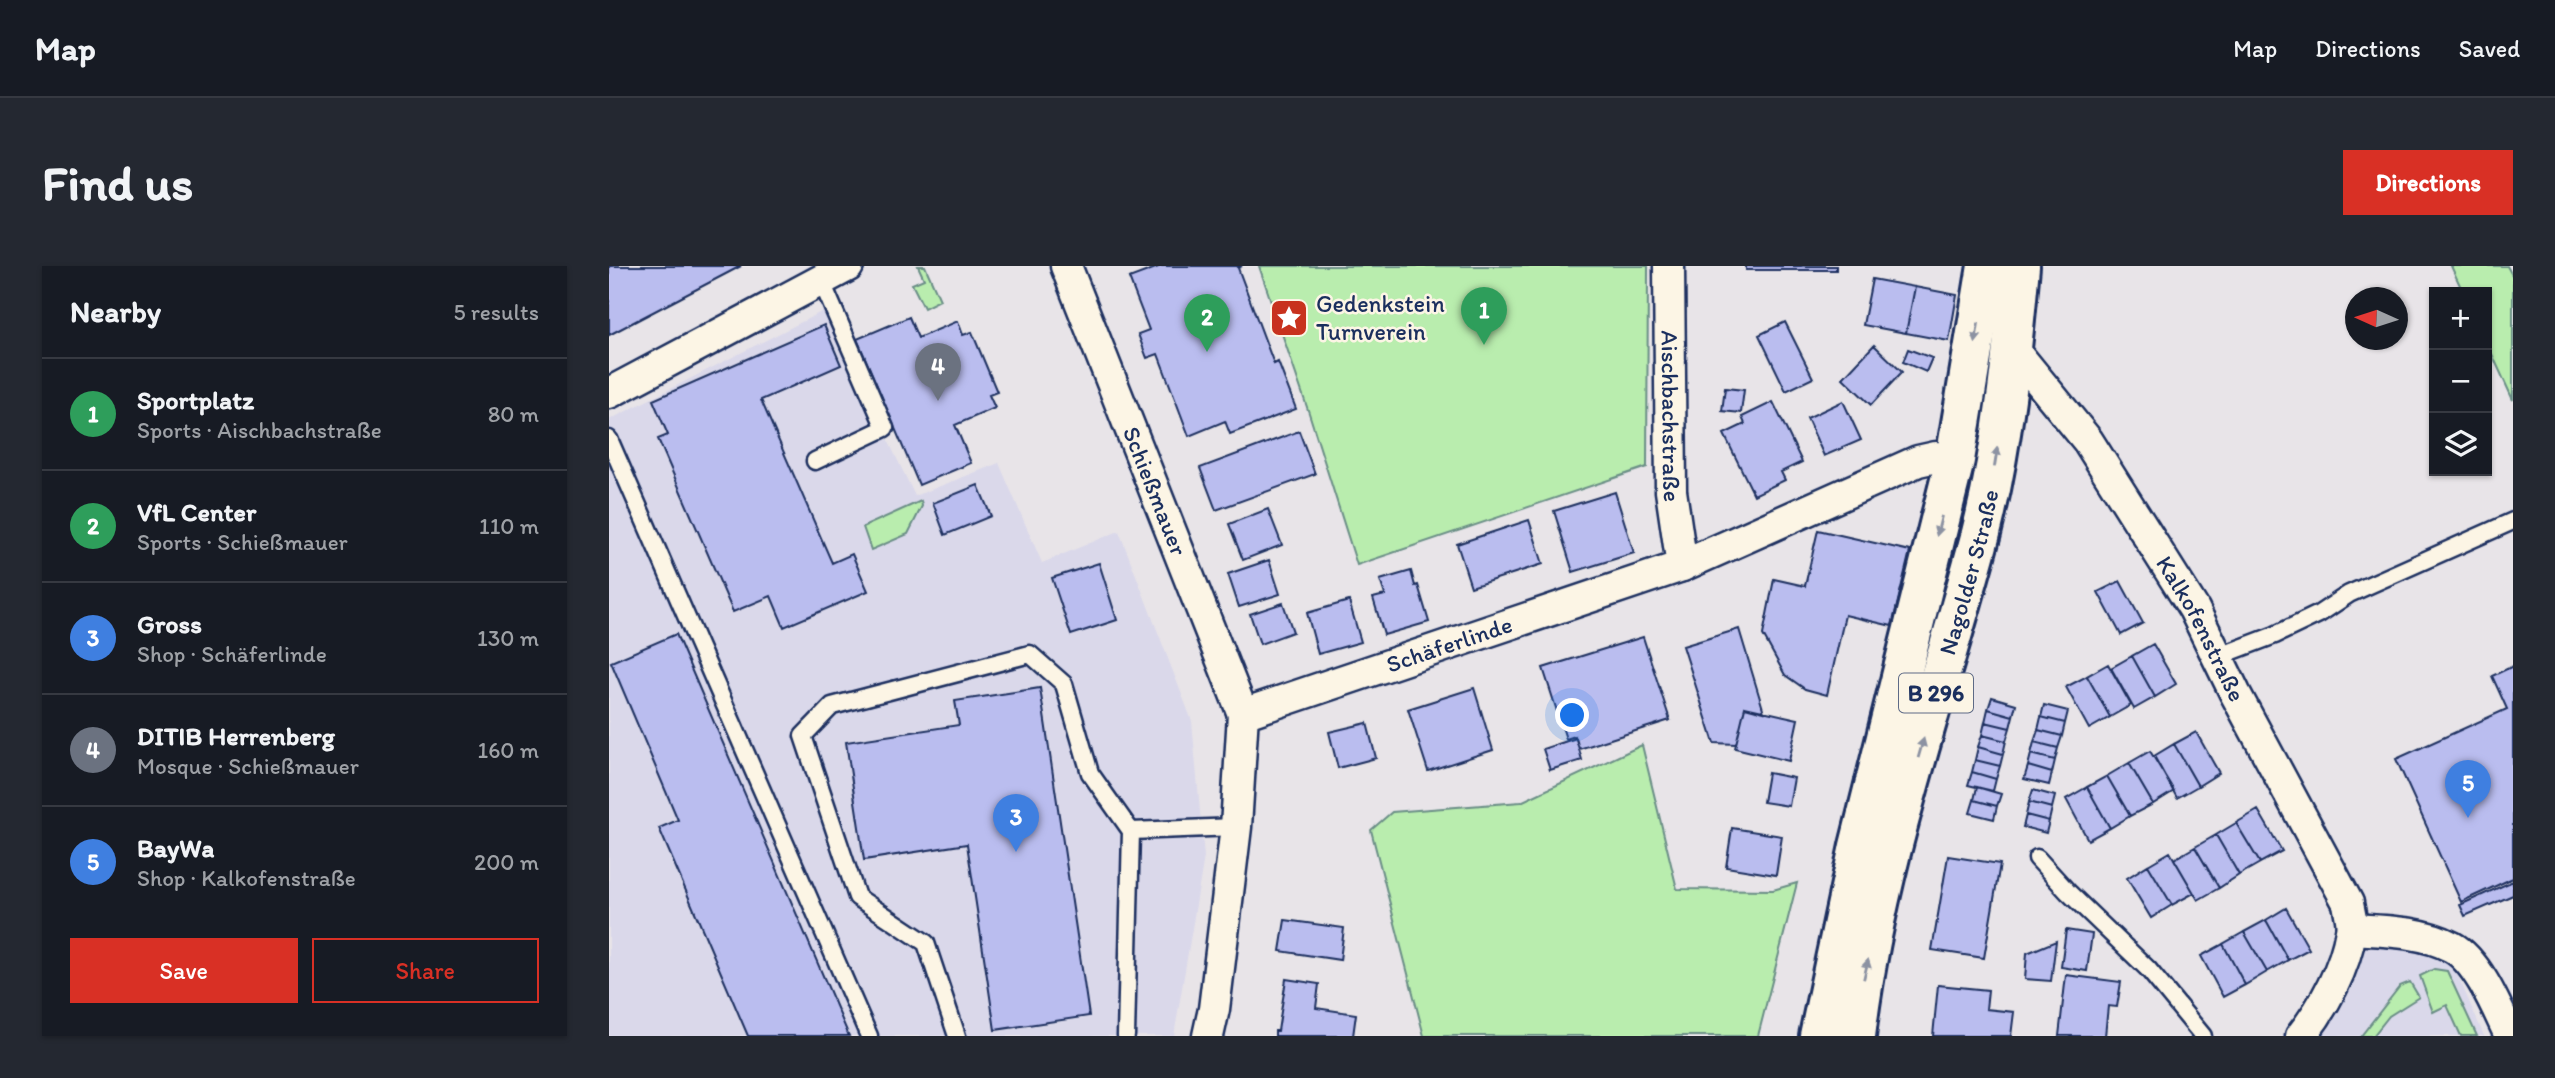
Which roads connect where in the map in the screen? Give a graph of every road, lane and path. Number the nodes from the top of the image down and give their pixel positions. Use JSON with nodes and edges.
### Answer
{"nodes":[{"id":1,"x":848,"y":266,"type":"edge"},
{"id":2,"x":1066,"y":266,"type":"edge"},
{"id":3,"x":1669,"y":266,"type":"edge"},
{"id":4,"x":1987,"y":266,"type":"edge"},
{"id":5,"x":2020,"y":266,"type":"edge"},
{"id":6,"x":821,"y":280,"type":"junction"},
{"id":7,"x":2013,"y":349,"type":"junction"},
{"id":8,"x":609,"y":393,"type":"edge"},
{"id":9,"x":609,"y":439,"type":"edge"},
{"id":10,"x":1955,"y":460,"type":"junction"},
{"id":11,"x":815,"y":461,"type":"dead end"},
{"id":12,"x":2513,"y":521,"type":"edge"},
{"id":13,"x":1682,"y":566,"type":"junction"},
{"id":14,"x":2217,"y":657,"type":"junction"},
{"id":15,"x":1243,"y":714,"type":"junction"},
{"id":16,"x":1236,"y":827,"type":"junction"},
{"id":17,"x":1131,"y":831,"type":"junction"},
{"id":18,"x":2037,"y":858,"type":"dead end"},
{"id":19,"x":2352,"y":929,"type":"junction"},
{"id":20,"x":869,"y":1036,"type":"edge"},
{"id":21,"x":957,"y":1036,"type":"edge"},
{"id":22,"x":1126,"y":1036,"type":"edge"},
{"id":23,"x":1208,"y":1036,"type":"edge"},
{"id":24,"x":1819,"y":1036,"type":"edge"},
{"id":25,"x":1856,"y":1036,"type":"edge"},
{"id":26,"x":2203,"y":1036,"type":"edge"},
{"id":27,"x":2301,"y":1036,"type":"edge"},
{"id":28,"x":2510,"y":1036,"type":"edge"}],
"edges":[{"from":1,"to":6,"type":"street"},
{"from":2,"to":15,"type":"street","name":"Schießmauer"},
{"from":3,"to":13,"type":"street","name":"Aischbachstraße"},
{"from":4,"to":10,"type":"main road","name":"Nagolder Straße","number":"B 296","one_way":true},
{"from":5,"to":7,"type":"main road","name":"Nagolder Straße","number":"B 296"},
{"from":6,"to":8,"type":"street"},
{"from":6,"to":11,"type":"lane"},
{"from":7,"to":14,"type":"street","name":"Kalkofenstraße"},
{"from":25,"to":7,"type":"main road","name":"Nagolder Straße","number":"B 296","one_way":true},
{"from":9,"to":20,"type":"lane"},
{"from":10,"to":13,"type":"street","name":"Schäferlinde"},
{"from":10,"to":24,"type":"main road","name":"Nagolder Straße","number":"B 296","one_way":true},
{"from":12,"to":14,"type":"lane"},
{"from":13,"to":15,"type":"street","name":"Schäferlinde"},
{"from":14,"to":19,"type":"street","name":"Kalkofenstraße"},
{"from":15,"to":16,"type":"street"},
{"from":16,"to":17,"type":"lane"},
{"from":16,"to":23,"type":"street"},
{"from":17,"to":21,"type":"lane"},
{"from":17,"to":22,"type":"lane"},
{"from":18,"to":26,"type":"lane"},
{"from":19,"to":27,"type":"street"},
{"from":19,"to":28,"type":"street"}]}
